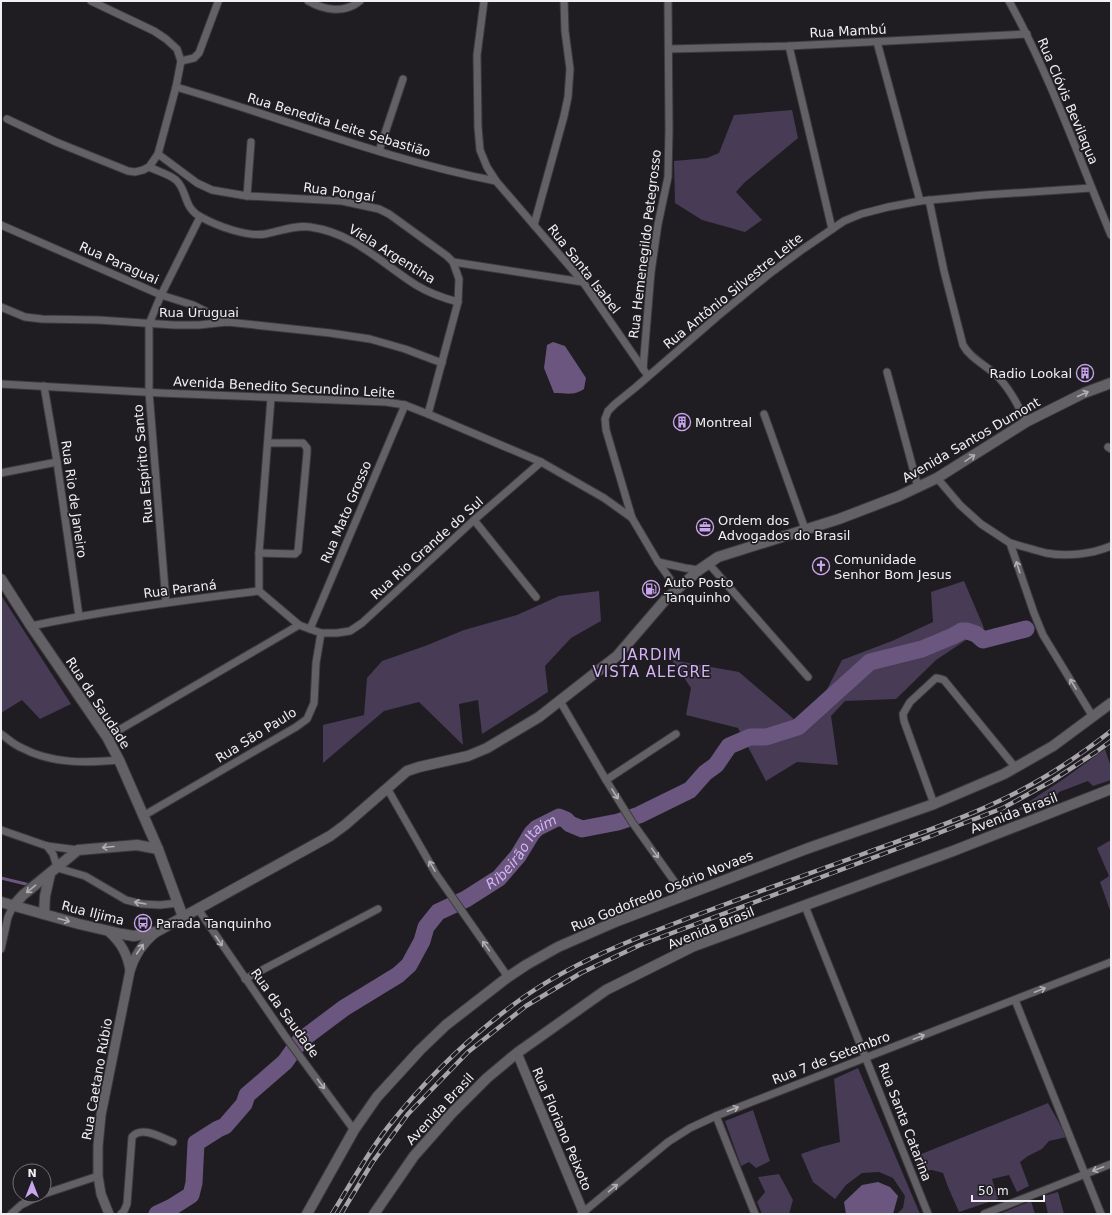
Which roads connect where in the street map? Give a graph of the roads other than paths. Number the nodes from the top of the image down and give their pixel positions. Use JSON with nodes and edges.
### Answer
{"nodes":[{"id":1,"x":91,"y":1,"type":"edge"},
{"id":2,"x":308,"y":1,"type":"edge"},
{"id":3,"x":360,"y":1,"type":"edge"},
{"id":4,"x":484,"y":1,"type":"edge"},
{"id":5,"x":564,"y":1,"type":"edge"},
{"id":6,"x":668,"y":1,"type":"edge"},
{"id":7,"x":1009,"y":1,"type":"edge"},
{"id":8,"x":218,"y":2,"type":"dead end"},
{"id":9,"x":1027,"y":34,"type":"junction"},
{"id":10,"x":877,"y":42,"type":"junction"},
{"id":11,"x":789,"y":46,"type":"junction"},
{"id":12,"x":669,"y":49,"type":"junction"},
{"id":13,"x":181,"y":61,"type":"junction"},
{"id":14,"x":403,"y":79,"type":"dead end"},
{"id":15,"x":176,"y":87,"type":"junction"},
{"id":16,"x":7,"y":119,"type":"dead end"},
{"id":17,"x":251,"y":142,"type":"dead end"},
{"id":18,"x":379,"y":152,"type":"junction"},
{"id":19,"x":158,"y":154,"type":"junction"},
{"id":20,"x":149,"y":167,"type":"junction"},
{"id":21,"x":496,"y":180,"type":"junction"},
{"id":22,"x":1092,"y":188,"type":"junction"},
{"id":23,"x":247,"y":196,"type":"junction"},
{"id":24,"x":929,"y":200,"type":"junction"},
{"id":25,"x":920,"y":201,"type":"junction"},
{"id":26,"x":200,"y":217,"type":"junction"},
{"id":27,"x":1,"y":225,"type":"edge"},
{"id":28,"x":534,"y":225,"type":"junction"},
{"id":29,"x":832,"y":229,"type":"junction"},
{"id":30,"x":1111,"y":235,"type":"edge"},
{"id":31,"x":453,"y":262,"type":"junction"},
{"id":32,"x":583,"y":282,"type":"junction"},
{"id":33,"x":161,"y":295,"type":"junction"},
{"id":34,"x":458,"y":302,"type":"junction"},
{"id":35,"x":1,"y":307,"type":"edge"},
{"id":36,"x":227,"y":322,"type":"junction"},
{"id":37,"x":148,"y":324,"type":"junction"},
{"id":38,"x":442,"y":363,"type":"junction"},
{"id":39,"x":643,"y":369,"type":"junction"},
{"id":40,"x":887,"y":372,"type":"dead end"},
{"id":41,"x":648,"y":376,"type":"junction"},
{"id":42,"x":1111,"y":383,"type":"edge"},
{"id":43,"x":1,"y":384,"type":"edge"},
{"id":44,"x":44,"y":386,"type":"junction"},
{"id":45,"x":149,"y":392,"type":"junction"},
{"id":46,"x":271,"y":398,"type":"junction"},
{"id":47,"x":405,"y":405,"type":"junction"},
{"id":48,"x":428,"y":414,"type":"junction"},
{"id":49,"x":764,"y":414,"type":"dead end"},
{"id":50,"x":1026,"y":422,"type":"junction"},
{"id":51,"x":268,"y":444,"type":"junction"},
{"id":52,"x":57,"y":462,"type":"junction"},
{"id":53,"x":541,"y":462,"type":"junction"},
{"id":54,"x":1,"y":473,"type":"edge"},
{"id":55,"x":937,"y":478,"type":"junction"},
{"id":56,"x":918,"y":487,"type":"junction"},
{"id":57,"x":632,"y":518,"type":"junction"},
{"id":58,"x":474,"y":520,"type":"junction"},
{"id":59,"x":805,"y":529,"type":"junction"},
{"id":60,"x":1010,"y":543,"type":"junction"},
{"id":61,"x":1111,"y":546,"type":"edge"},
{"id":62,"x":259,"y":553,"type":"junction"},
{"id":63,"x":658,"y":562,"type":"junction"},
{"id":64,"x":708,"y":563,"type":"junction"},
{"id":65,"x":699,"y":570,"type":"junction"},
{"id":66,"x":1,"y":579,"type":"edge"},
{"id":67,"x":677,"y":589,"type":"junction"},
{"id":68,"x":259,"y":591,"type":"junction"},
{"id":69,"x":536,"y":597,"type":"dead end"},
{"id":70,"x":166,"y":602,"type":"junction"},
{"id":71,"x":78,"y":616,"type":"junction"},
{"id":72,"x":299,"y":625,"type":"junction"},
{"id":73,"x":31,"y":626,"type":"junction"},
{"id":74,"x":310,"y":629,"type":"junction"},
{"id":75,"x":321,"y":633,"type":"junction"},
{"id":76,"x":808,"y":677,"type":"dead end"},
{"id":77,"x":560,"y":701,"type":"junction"},
{"id":78,"x":1111,"y":703,"type":"edge"},
{"id":79,"x":1093,"y":717,"type":"junction"},
{"id":80,"x":1,"y":734,"type":"edge"},
{"id":81,"x":676,"y":734,"type":"dead end"},
{"id":82,"x":107,"y":737,"type":"junction"},
{"id":83,"x":119,"y":760,"type":"junction"},
{"id":84,"x":1015,"y":767,"type":"junction"},
{"id":85,"x":606,"y":780,"type":"junction"},
{"id":86,"x":387,"y":788,"type":"junction"},
{"id":87,"x":1111,"y":789,"type":"edge"},
{"id":88,"x":934,"y":804,"type":"junction"},
{"id":89,"x":143,"y":816,"type":"junction"},
{"id":90,"x":1,"y":830,"type":"edge"},
{"id":91,"x":149,"y":830,"type":"junction"},
{"id":92,"x":137,"y":845,"type":"junction"},
{"id":93,"x":47,"y":846,"type":"junction"},
{"id":94,"x":158,"y":849,"type":"junction"},
{"id":95,"x":78,"y":850,"type":"junction"},
{"id":96,"x":54,"y":870,"type":"junction"},
{"id":97,"x":684,"y":895,"type":"junction"},
{"id":98,"x":1,"y":902,"type":"edge"},
{"id":99,"x":178,"y":903,"type":"junction"},
{"id":100,"x":13,"y":906,"type":"junction"},
{"id":101,"x":806,"y":906,"type":"junction"},
{"id":102,"x":198,"y":909,"type":"junction"},
{"id":103,"x":378,"y":909,"type":"dead end"},
{"id":104,"x":44,"y":914,"type":"junction"},
{"id":105,"x":183,"y":917,"type":"junction"},
{"id":106,"x":109,"y":932,"type":"junction"},
{"id":107,"x":156,"y":932,"type":"junction"},
{"id":108,"x":1,"y":949,"type":"edge"},
{"id":109,"x":1111,"y":962,"type":"edge"},
{"id":110,"x":130,"y":971,"type":"junction"},
{"id":111,"x":508,"y":977,"type":"junction"},
{"id":112,"x":245,"y":980,"type":"junction"},
{"id":113,"x":1015,"y":1000,"type":"junction"},
{"id":114,"x":517,"y":1053,"type":"junction"},
{"id":115,"x":866,"y":1058,"type":"junction"},
{"id":116,"x":716,"y":1116,"type":"junction"},
{"id":117,"x":354,"y":1130,"type":"junction"},
{"id":118,"x":174,"y":1142,"type":"dead end"},
{"id":119,"x":1111,"y":1164,"type":"edge"},
{"id":120,"x":1086,"y":1174,"type":"junction"},
{"id":121,"x":98,"y":1176,"type":"junction"},
{"id":122,"x":52,"y":1192,"type":"edge"},
{"id":123,"x":25,"y":1203,"type":"edge"},
{"id":124,"x":11,"y":1214,"type":"edge"},
{"id":125,"x":109,"y":1214,"type":"edge"},
{"id":126,"x":121,"y":1214,"type":"edge"},
{"id":127,"x":307,"y":1214,"type":"edge"},
{"id":128,"x":374,"y":1214,"type":"edge"},
{"id":129,"x":583,"y":1214,"type":"edge"},
{"id":130,"x":755,"y":1214,"type":"edge"},
{"id":131,"x":928,"y":1214,"type":"edge"},
{"id":132,"x":984,"y":1214,"type":"edge"},
{"id":133,"x":1101,"y":1214,"type":"edge"}],
"edges":[{"from":1,"to":13,"type":"street"},
{"from":2,"to":3,"type":"street"},
{"from":4,"to":21,"type":"street","name":"Rua Santa Isabel"},
{"from":5,"to":28,"type":"street"},
{"from":6,"to":12,"type":"street","name":"Rua Hemenegildo Petegrosso"},
{"from":7,"to":9,"type":"street","name":"Rua Clóvis Bevilaqua"},
{"from":8,"to":13,"type":"street"},
{"from":9,"to":10,"type":"street","name":"Rua Mambú"},
{"from":9,"to":22,"type":"street","name":"Rua Clóvis Bevilaqua"},
{"from":10,"to":11,"type":"street","name":"Rua Mambú"},
{"from":10,"to":25,"type":"street"},
{"from":11,"to":12,"type":"street","name":"Rua Mambú"},
{"from":11,"to":29,"type":"street"},
{"from":12,"to":39,"type":"street","name":"Rua Hemenegildo Petegrosso"},
{"from":13,"to":15,"type":"street"},
{"from":14,"to":18,"type":"street"},
{"from":15,"to":18,"type":"street","name":"Rua Benedita Leite Sebastião"},
{"from":15,"to":19,"type":"street"},
{"from":16,"to":20,"type":"street"},
{"from":17,"to":23,"type":"street"},
{"from":18,"to":21,"type":"street","name":"Rua Benedita Leite Sebastião"},
{"from":19,"to":20,"type":"street"},
{"from":19,"to":23,"type":"street","name":"Rua Pongaí"},
{"from":20,"to":26,"type":"street","name":"Viela Argentina"},
{"from":21,"to":28,"type":"street","name":"Rua Santa Isabel"},
{"from":22,"to":24,"type":"street","name":"Rua Antônio Silvestre Leite"},
{"from":22,"to":30,"type":"street","name":"Rua Clóvis Bevilaqua"},
{"from":23,"to":31,"type":"street","name":"Rua Pongaí"},
{"from":24,"to":25,"type":"street","name":"Rua Antônio Silvestre Leite"},
{"from":24,"to":50,"type":"street"},
{"from":25,"to":29,"type":"street","name":"Rua Antônio Silvestre Leite"},
{"from":26,"to":33,"type":"street"},
{"from":26,"to":34,"type":"street","name":"Viela Argentina"},
{"from":27,"to":33,"type":"street","name":"Rua Paraguai"},
{"from":28,"to":32,"type":"street","name":"Rua Santa Isabel"},
{"from":29,"to":41,"type":"street","name":"Rua Antônio Silvestre Leite"},
{"from":31,"to":32,"type":"street"},
{"from":31,"to":34,"type":"street"},
{"from":32,"to":39,"type":"street","name":"Rua Santa Isabel"},
{"from":33,"to":36,"type":"street","name":"Rua Paraguai"},
{"from":33,"to":37,"type":"street"},
{"from":34,"to":38,"type":"street"},
{"from":35,"to":37,"type":"street","name":"Rua Uruguai"},
{"from":36,"to":37,"type":"street","name":"Rua Uruguai"},
{"from":36,"to":38,"type":"street","name":"Rua Uruguai"},
{"from":37,"to":45,"type":"street","name":"Rua Espírito Santo"},
{"from":38,"to":48,"type":"street"},
{"from":39,"to":41,"type":"street","name":"Rua Santa Isabel"},
{"from":40,"to":56,"type":"street"},
{"from":41,"to":57,"type":"street","name":"Rua Antônio Silvestre Leite"},
{"from":50,"to":42,"type":"main road","name":"Avenida Santos Dumont","one_way":true},
{"from":43,"to":44,"type":"street","name":"Avenida Benedito Secundino Leite"},
{"from":44,"to":45,"type":"street","name":"Avenida Benedito Secundino Leite"},
{"from":44,"to":52,"type":"street","name":"Rua Rio de Janeiro"},
{"from":45,"to":46,"type":"street","name":"Avenida Benedito Secundino Leite"},
{"from":45,"to":70,"type":"street","name":"Rua Espírito Santo"},
{"from":46,"to":47,"type":"street","name":"Avenida Benedito Secundino Leite"},
{"from":46,"to":51,"type":"street"},
{"from":47,"to":48,"type":"street","name":"Avenida Benedito Secundino Leite"},
{"from":47,"to":74,"type":"street","name":"Rua Mato Grosso"},
{"from":48,"to":53,"type":"street","name":"Avenida Benedito Secundino Leite"},
{"from":49,"to":59,"type":"street"},
{"from":55,"to":50,"type":"main road","name":"Avenida Santos Dumont","one_way":true},
{"from":51,"to":62,"type":"street"},
{"from":51,"to":62,"type":"street"},
{"from":52,"to":54,"type":"street"},
{"from":52,"to":71,"type":"street","name":"Rua Rio de Janeiro"},
{"from":53,"to":57,"type":"street","name":"Avenida Benedito Secundino Leite"},
{"from":53,"to":58,"type":"street","name":"Rua Rio Grande do Sul"},
{"from":55,"to":56,"type":"main road","name":"Avenida Santos Dumont"},
{"from":55,"to":60,"type":"street"},
{"from":56,"to":59,"type":"main road","name":"Avenida Santos Dumont"},
{"from":57,"to":63,"type":"street","name":"Avenida Benedito Secundino Leite"},
{"from":58,"to":69,"type":"street"},
{"from":58,"to":75,"type":"street","name":"Rua Rio Grande do Sul"},
{"from":59,"to":64,"type":"main road","name":"Avenida Santos Dumont"},
{"from":60,"to":61,"type":"street"},
{"from":79,"to":60,"type":"street","one_way":true},
{"from":62,"to":68,"type":"street"},
{"from":63,"to":65,"type":"street"},
{"from":63,"to":67,"type":"street","name":"Avenida Benedito Secundino Leite"},
{"from":64,"to":65,"type":"main road","name":"Avenida Santos Dumont"},
{"from":64,"to":76,"type":"street"},
{"from":65,"to":67,"type":"main road","name":"Avenida Santos Dumont"},
{"from":66,"to":73,"type":"main road","name":"Rua da Saudade"},
{"from":67,"to":77,"type":"main road","name":"Avenida Santos Dumont"},
{"from":68,"to":70,"type":"street","name":"Rua Paraná"},
{"from":68,"to":72,"type":"street"},
{"from":70,"to":71,"type":"street","name":"Rua Paraná"},
{"from":71,"to":73,"type":"street","name":"Rua Paraná"},
{"from":72,"to":74,"type":"street"},
{"from":72,"to":82,"type":"street"},
{"from":73,"to":82,"type":"main road","name":"Rua da Saudade"},
{"from":74,"to":75,"type":"street"},
{"from":75,"to":89,"type":"street","name":"Rua São Paulo"},
{"from":77,"to":85,"type":"street"},
{"from":77,"to":86,"type":"main road","name":"Avenida Santos Dumont"},
{"from":78,"to":79,"type":"main road","name":"Rua Godofredo Osório Novaes"},
{"from":79,"to":84,"type":"main road","name":"Rua Godofredo Osório Novaes"},
{"from":80,"to":83,"type":"street"},
{"from":81,"to":85,"type":"street"},
{"from":82,"to":83,"type":"main road","name":"Rua da Saudade"},
{"from":83,"to":89,"type":"main road","name":"Rua da Saudade"},
{"from":84,"to":88,"type":"main road","name":"Rua Godofredo Osório Novaes"},
{"from":84,"to":88,"type":"street"},
{"from":85,"to":97,"type":"street","one_way":true},
{"from":86,"to":102,"type":"main road","name":"Avenida Santos Dumont"},
{"from":111,"to":86,"type":"street","one_way":true},
{"from":87,"to":101,"type":"main road","name":"Avenida Brasil"},
{"from":88,"to":97,"type":"main road","name":"Rua Godofredo Osório Novaes"},
{"from":89,"to":91,"type":"main road","name":"Rua da Saudade"},
{"from":90,"to":93,"type":"street"},
{"from":91,"to":92,"type":"main road"},
{"from":91,"to":94,"type":"main road","name":"Rua da Saudade"},
{"from":92,"to":94,"type":"main road"},
{"from":92,"to":95,"type":"main road","one_way":true},
{"from":93,"to":95,"type":"street"},
{"from":93,"to":96,"type":"street"},
{"from":94,"to":99,"type":"main road","name":"Rua da Saudade"},
{"from":95,"to":96,"type":"main road"},
{"from":99,"to":96,"type":"street","one_way":true},
{"from":96,"to":100,"type":"main road","one_way":true},
{"from":96,"to":104,"type":"main road"},
{"from":97,"to":111,"type":"main road","name":"Rua Godofredo Osório Novaes"},
{"from":98,"to":100,"type":"main road","name":"Rua Iljima"},
{"from":99,"to":105,"type":"main road","name":"Rua da Saudade"},
{"from":100,"to":104,"type":"main road","name":"Rua Iljima"},
{"from":100,"to":108,"type":"street"},
{"from":101,"to":114,"type":"main road","name":"Avenida Brasil"},
{"from":101,"to":115,"type":"street","name":"Rua Santa Catarina"},
{"from":102,"to":105,"type":"main road","name":"Rua Iljima"},
{"from":102,"to":112,"type":"street","name":"Rua da Saudade","one_way":true},
{"from":103,"to":112,"type":"street"},
{"from":104,"to":106,"type":"main road","name":"Rua Iljima","one_way":true},
{"from":105,"to":107,"type":"main road","name":"Rua Iljima"},
{"from":106,"to":107,"type":"main road","name":"Rua Iljima"},
{"from":106,"to":110,"type":"street","name":"Rua Caetano Rúbio"},
{"from":110,"to":107,"type":"street","name":"Rua Caetano Rúbio","one_way":true},
{"from":113,"to":109,"type":"street","name":"Rua 7 de Setembro","one_way":true},
{"from":110,"to":121,"type":"street","name":"Rua Caetano Rúbio"},
{"from":111,"to":117,"type":"main road","name":"Rua Godofredo Osório Novaes"},
{"from":112,"to":117,"type":"street","name":"Rua da Saudade","one_way":true},
{"from":115,"to":113,"type":"street","name":"Rua 7 de Setembro","one_way":true},
{"from":113,"to":120,"type":"street"},
{"from":114,"to":128,"type":"main road","name":"Avenida Brasil"},
{"from":114,"to":129,"type":"street","name":"Rua Floriano Peixoto"},
{"from":116,"to":115,"type":"street","name":"Rua 7 de Setembro","one_way":true},
{"from":115,"to":131,"type":"street","name":"Rua Santa Catarina"},
{"from":129,"to":116,"type":"street","name":"Rua 7 de Setembro","one_way":true},
{"from":116,"to":130,"type":"street"},
{"from":117,"to":127,"type":"main road","name":"Rua Godofredo Osório Novaes"},
{"from":118,"to":126,"type":"street"},
{"from":119,"to":120,"type":"street","one_way":true},
{"from":120,"to":132,"type":"street"},
{"from":120,"to":133,"type":"street"},
{"from":121,"to":122,"type":"street"},
{"from":121,"to":125,"type":"street","name":"Rua Caetano Rúbio"},
{"from":123,"to":124,"type":"street"}]}
